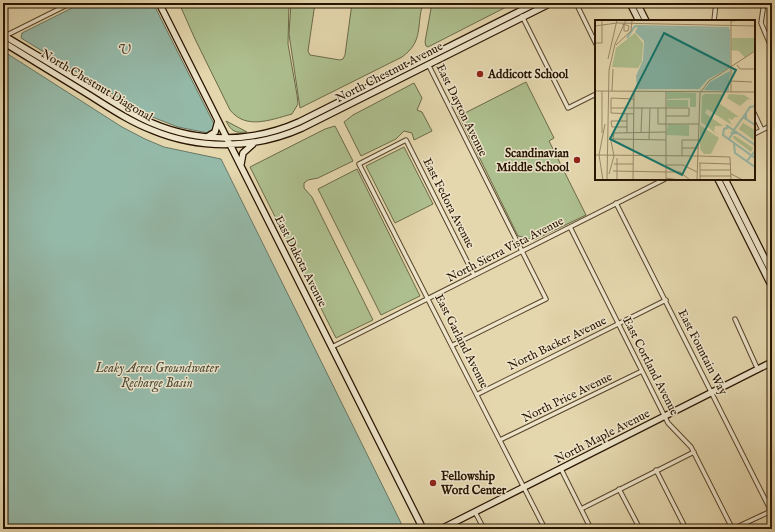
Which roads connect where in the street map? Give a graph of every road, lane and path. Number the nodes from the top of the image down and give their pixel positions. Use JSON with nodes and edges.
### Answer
{"nodes":[{"id":1,"x":71,"y":3,"type":"edge"},
{"id":2,"x":159,"y":3,"type":"edge"},
{"id":3,"x":536,"y":3,"type":"edge"},
{"id":4,"x":551,"y":3,"type":"edge"},
{"id":5,"x":576,"y":3,"type":"edge"},
{"id":6,"x":630,"y":3,"type":"edge"},
{"id":7,"x":637,"y":3,"type":"edge"},
{"id":8,"x":716,"y":3,"type":"edge"},
{"id":9,"x":764,"y":3,"type":"edge"},
{"id":10,"x":520,"y":11,"type":"junction"},
{"id":11,"x":523,"y":17,"type":"junction"},
{"id":12,"x":638,"y":20,"type":"edge"},
{"id":13,"x":646,"y":20,"type":"edge"},
{"id":14,"x":714,"y":20,"type":"edge"},
{"id":15,"x":4,"y":36,"type":"edge"},
{"id":16,"x":3,"y":42,"type":"edge"},
{"id":17,"x":595,"y":42,"type":"edge"},
{"id":18,"x":772,"y":49,"type":"edge"},
{"id":19,"x":425,"y":59,"type":"junction"},
{"id":20,"x":428,"y":65,"type":"junction"},
{"id":21,"x":595,"y":94,"type":"edge"},
{"id":22,"x":332,"y":110,"type":"junction"},
{"id":23,"x":755,"y":115,"type":"edge"},
{"id":24,"x":218,"y":118,"type":"junction"},
{"id":25,"x":772,"y":125,"type":"edge"},
{"id":26,"x":762,"y":130,"type":"junction"},
{"id":27,"x":755,"y":134,"type":"edge"},
{"id":28,"x":206,"y":137,"type":"junction"},
{"id":29,"x":228,"y":138,"type":"junction"},
{"id":30,"x":258,"y":142,"type":"junction"},
{"id":31,"x":231,"y":145,"type":"junction"},
{"id":32,"x":359,"y":164,"type":"joint"},
{"id":33,"x":242,"y":167,"type":"junction"},
{"id":34,"x":663,"y":180,"type":"edge"},
{"id":35,"x":718,"y":180,"type":"edge"},
{"id":36,"x":726,"y":180,"type":"edge"},
{"id":37,"x":616,"y":203,"type":"junction"},
{"id":38,"x":740,"y":224,"type":"junction"},
{"id":39,"x":570,"y":227,"type":"junction"},
{"id":40,"x":758,"y":245,"type":"junction"},
{"id":41,"x":521,"y":251,"type":"junction"},
{"id":42,"x":772,"y":273,"type":"edge"},
{"id":43,"x":474,"y":275,"type":"junction"},
{"id":44,"x":772,"y":287,"type":"edge"},
{"id":45,"x":428,"y":298,"type":"junction"},
{"id":46,"x":666,"y":300,"type":"junction"},
{"id":47,"x":735,"y":319,"type":"dead end"},
{"id":48,"x":618,"y":324,"type":"junction"},
{"id":49,"x":453,"y":345,"type":"junction"},
{"id":50,"x":332,"y":347,"type":"junction"},
{"id":51,"x":772,"y":362,"type":"edge"},
{"id":52,"x":758,"y":370,"type":"junction"},
{"id":53,"x":642,"y":371,"type":"junction"},
{"id":54,"x":712,"y":393,"type":"junction"},
{"id":55,"x":478,"y":394,"type":"junction"},
{"id":56,"x":665,"y":417,"type":"junction"},
{"id":57,"x":500,"y":440,"type":"junction"},
{"id":58,"x":694,"y":452,"type":"junction"},
{"id":59,"x":561,"y":469,"type":"junction"},
{"id":60,"x":656,"y":470,"type":"junction"},
{"id":61,"x":524,"y":487,"type":"junction"},
{"id":62,"x":619,"y":488,"type":"junction"},
{"id":63,"x":581,"y":509,"type":"junction"},
{"id":64,"x":475,"y":512,"type":"junction"},
{"id":65,"x":734,"y":528,"type":"edge"},
{"id":66,"x":423,"y":529,"type":"edge"},
{"id":67,"x":441,"y":529,"type":"edge"},
{"id":68,"x":484,"y":529,"type":"edge"},
{"id":69,"x":545,"y":529,"type":"edge"},
{"id":70,"x":591,"y":529,"type":"edge"},
{"id":71,"x":640,"y":529,"type":"edge"},
{"id":72,"x":686,"y":529,"type":"edge"}],
"edges":[{"from":1,"to":15,"type":"street"},
{"from":2,"to":24,"type":"main road","name":"East Dakota Avenue"},
{"from":3,"to":10,"type":"main road","name":"North Chestnut Avenue"},
{"from":4,"to":11,"type":"main road","name":"North Chestnut Avenue"},
{"from":5,"to":17,"type":"street"},
{"from":6,"to":12,"type":"main road"},
{"from":7,"to":13,"type":"main road"},
{"from":8,"to":14,"type":"street"},
{"from":9,"to":18,"type":"street"},
{"from":10,"to":11,"type":"street"},
{"from":10,"to":19,"type":"main road","name":"North Chestnut Avenue"},
{"from":11,"to":20,"type":"main road","name":"North Chestnut Avenue"},
{"from":11,"to":21,"type":"street"},
{"from":15,"to":28,"type":"main road","name":"North Chestnut Diagonal"},
{"from":16,"to":31,"type":"main road","name":"North Chestnut Diagonal"},
{"from":19,"to":20,"type":"street","name":"East Dayton Avenue"},
{"from":19,"to":22,"type":"main road","name":"North Chestnut Avenue"},
{"from":20,"to":22,"type":"main road","name":"North Chestnut Avenue"},
{"from":20,"to":41,"type":"street","name":"East Dayton Avenue"},
{"from":22,"to":29,"type":"main road","name":"North Chestnut Avenue"},
{"from":22,"to":30,"type":"main road","name":"North Chestnut Avenue"},
{"from":23,"to":26,"type":"street"},
{"from":24,"to":28,"type":"main road"},
{"from":24,"to":29,"type":"main road","name":"East Dakota Avenue"},
{"from":25,"to":26,"type":"street"},
{"from":26,"to":27,"type":"street"},
{"from":28,"to":29,"type":"main road","name":"North Chestnut Diagonal"},
{"from":29,"to":31,"type":"main road","name":"East Dakota Avenue"},
{"from":30,"to":31,"type":"main road","name":"North Chestnut Avenue"},
{"from":30,"to":33,"type":"main road"},
{"from":31,"to":33,"type":"main road","name":"East Dakota Avenue"},
{"from":32,"to":43,"type":"street","name":"East Fedora Avenue"},
{"from":32,"to":45,"type":"street","name":"East Garland Avenue"},
{"from":33,"to":50,"type":"main road","name":"East Dakota Avenue"},
{"from":34,"to":37,"type":"street","name":"North Sierra Vista Avenue"},
{"from":35,"to":38,"type":"main road"},
{"from":36,"to":40,"type":"main road"},
{"from":37,"to":39,"type":"street","name":"North Sierra Vista Avenue"},
{"from":37,"to":46,"type":"street","name":"East Fountain Way"},
{"from":38,"to":40,"type":"main road"},
{"from":38,"to":44,"type":"main road"},
{"from":39,"to":41,"type":"street","name":"North Sierra Vista Avenue"},
{"from":39,"to":48,"type":"street","name":"East Cortland Avenue"},
{"from":40,"to":42,"type":"main road"},
{"from":41,"to":43,"type":"street","name":"North Sierra Vista Avenue"},
{"from":41,"to":49,"type":"street","name":"East Dayton Avenue"},
{"from":43,"to":45,"type":"street","name":"North Sierra Vista Avenue"},
{"from":45,"to":49,"type":"street","name":"East Garland Avenue"},
{"from":45,"to":50,"type":"street","name":"North Sierra Vista Avenue"},
{"from":46,"to":48,"type":"street","name":"North Backer Avenue"},
{"from":46,"to":54,"type":"street","name":"East Fountain Way"},
{"from":47,"to":52,"type":"street"},
{"from":48,"to":53,"type":"street","name":"East Cortland Avenue"},
{"from":48,"to":55,"type":"street","name":"North Backer Avenue"},
{"from":49,"to":55,"type":"street","name":"East Garland Avenue"},
{"from":50,"to":66,"type":"main road","name":"East Dakota Avenue"},
{"from":51,"to":52,"type":"main road","name":"North Maple Avenue"},
{"from":52,"to":54,"type":"main road","name":"North Maple Avenue"},
{"from":53,"to":56,"type":"street","name":"East Cortland Avenue"},
{"from":53,"to":57,"type":"street","name":"North Price Avenue"},
{"from":54,"to":56,"type":"main road","name":"North Maple Avenue"},
{"from":54,"to":65,"type":"street","name":"East Fountain Way"},
{"from":55,"to":57,"type":"street","name":"East Garland Avenue"},
{"from":56,"to":58,"type":"street","name":"East Cortland Avenue"},
{"from":56,"to":59,"type":"main road","name":"North Maple Avenue"},
{"from":57,"to":61,"type":"street","name":"East Garland Avenue"},
{"from":58,"to":60,"type":"street"},
{"from":58,"to":65,"type":"street","name":"East Cortland Avenue"},
{"from":59,"to":61,"type":"main road","name":"North Maple Avenue"},
{"from":59,"to":63,"type":"street"},
{"from":60,"to":62,"type":"street"},
{"from":60,"to":72,"type":"street"},
{"from":61,"to":64,"type":"main road","name":"North Maple Avenue"},
{"from":61,"to":69,"type":"street","name":"East Garland Avenue"},
{"from":62,"to":63,"type":"street"},
{"from":62,"to":71,"type":"street"},
{"from":63,"to":70,"type":"street"},
{"from":64,"to":67,"type":"main road","name":"North Maple Avenue"},
{"from":64,"to":68,"type":"street"}]}
